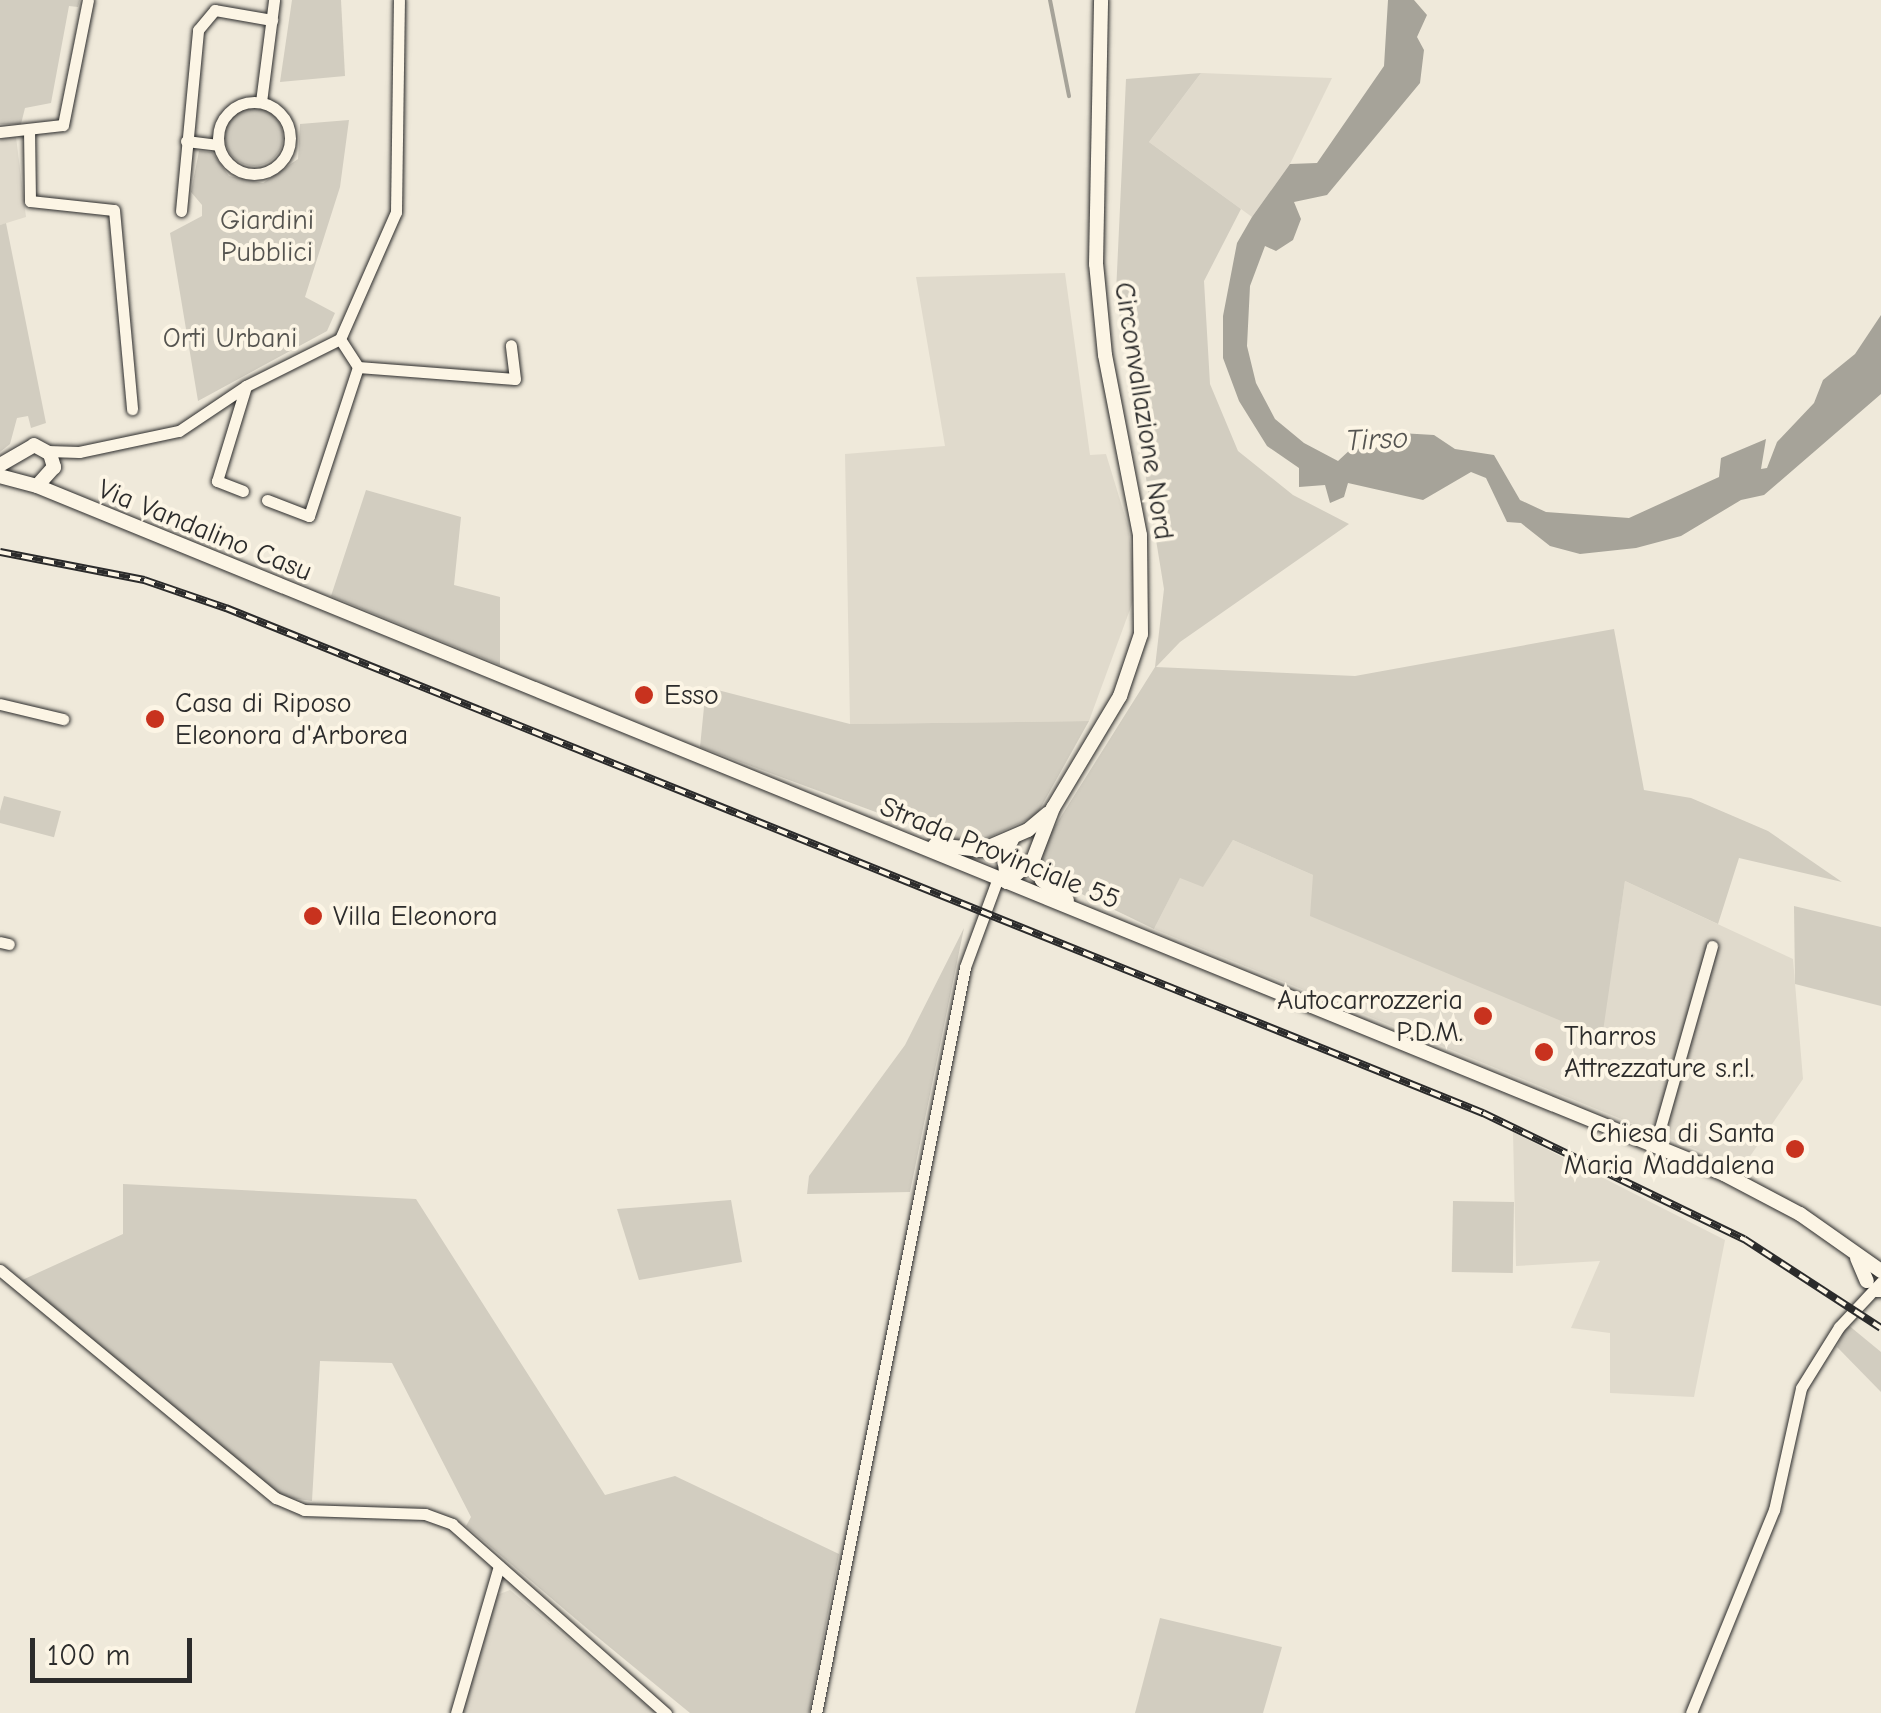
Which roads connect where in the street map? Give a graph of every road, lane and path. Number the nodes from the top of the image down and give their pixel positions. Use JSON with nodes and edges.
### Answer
{"nodes":[{"id":1,"x":88,"y":0,"type":"edge"},
{"id":2,"x":274,"y":0,"type":"edge"},
{"id":3,"x":400,"y":0,"type":"edge"},
{"id":4,"x":1102,"y":0,"type":"edge"},
{"id":5,"x":272,"y":20,"type":"junction"},
{"id":6,"x":261,"y":102,"type":"junction"},
{"id":7,"x":29,"y":129,"type":"junction"},
{"id":8,"x":0,"y":132,"type":"edge"},
{"id":9,"x":186,"y":141,"type":"junction"},
{"id":10,"x":218,"y":144,"type":"junction"},
{"id":11,"x":180,"y":212,"type":"dead end"},
{"id":12,"x":340,"y":339,"type":"junction"},
{"id":13,"x":511,"y":345,"type":"dead end"},
{"id":14,"x":358,"y":367,"type":"junction"},
{"id":15,"x":246,"y":386,"type":"junction"},
{"id":16,"x":132,"y":410,"type":"dead end"},
{"id":17,"x":47,"y":451,"type":"junction"},
{"id":18,"x":79,"y":452,"type":"junction"},
{"id":19,"x":16,"y":456,"type":"junction"},
{"id":20,"x":0,"y":465,"type":"edge"},
{"id":21,"x":0,"y":476,"type":"edge"},
{"id":22,"x":47,"y":477,"type":"junction"},
{"id":23,"x":18,"y":479,"type":"junction"},
{"id":24,"x":242,"y":491,"type":"dead end"},
{"id":25,"x":267,"y":500,"type":"dead end"},
{"id":26,"x":327,"y":605,"type":"joint"},
{"id":27,"x":0,"y":704,"type":"edge"},
{"id":28,"x":63,"y":719,"type":"dead end"},
{"id":29,"x":1053,"y":808,"type":"junction"},
{"id":30,"x":886,"y":834,"type":"junction"},
{"id":31,"x":1013,"y":838,"type":"junction"},
{"id":32,"x":1032,"y":860,"type":"junction"},
{"id":33,"x":1002,"y":880,"type":"junction"},
{"id":34,"x":1091,"y":916,"type":"junction"},
{"id":35,"x":1712,"y":946,"type":"dead end"},
{"id":36,"x":1655,"y":1146,"type":"junction"},
{"id":37,"x":1851,"y":1249,"type":"junction"},
{"id":38,"x":0,"y":1270,"type":"edge"},
{"id":39,"x":1881,"y":1272,"type":"edge"},
{"id":40,"x":1876,"y":1286,"type":"edge"},
{"id":41,"x":500,"y":1566,"type":"junction"},
{"id":42,"x":456,"y":1713,"type":"edge"},
{"id":43,"x":666,"y":1713,"type":"edge"},
{"id":44,"x":816,"y":1713,"type":"edge"},
{"id":45,"x":1690,"y":1713,"type":"edge"}],
"edges":[{"from":1,"to":7,"type":"street"},
{"from":2,"to":5,"type":"street"},
{"from":3,"to":12,"type":"street"},
{"from":4,"to":29,"type":"main road","name":"Circonvallazione Nord"},
{"from":5,"to":6,"type":"street"},
{"from":5,"to":9,"type":"street"},
{"from":6,"to":10,"type":"street"},
{"from":6,"to":10,"type":"street"},
{"from":7,"to":8,"type":"street"},
{"from":7,"to":16,"type":"street"},
{"from":9,"to":10,"type":"street"},
{"from":9,"to":11,"type":"street"},
{"from":12,"to":14,"type":"street"},
{"from":12,"to":15,"type":"street"},
{"from":13,"to":14,"type":"street"},
{"from":14,"to":25,"type":"street"},
{"from":15,"to":18,"type":"street"},
{"from":15,"to":24,"type":"street"},
{"from":17,"to":18,"type":"street"},
{"from":17,"to":19,"type":"main road"},
{"from":17,"to":22,"type":"main road","name":"Via Vandalino Casu"},
{"from":18,"to":22,"type":"street"},
{"from":19,"to":20,"type":"main road"},
{"from":19,"to":23,"type":"main road"},
{"from":21,"to":23,"type":"main road"},
{"from":22,"to":23,"type":"main road"},
{"from":22,"to":26,"type":"main road","name":"Via Vandalino Casu"},
{"from":26,"to":30,"type":"main road","name":"Strada Provinciale 55"},
{"from":27,"to":28,"type":"street"},
{"from":29,"to":31,"type":"main road","name":"Circonvallazione Nord"},
{"from":29,"to":32,"type":"main road","name":"Circonvallazione Nord"},
{"from":30,"to":31,"type":"main road"},
{"from":30,"to":33,"type":"main road","name":"Strada Provinciale 55"},
{"from":31,"to":33,"type":"main road"},
{"from":32,"to":33,"type":"main road","name":"Circonvallazione Nord"},
{"from":32,"to":34,"type":"main road"},
{"from":33,"to":34,"type":"main road","name":"Strada Provinciale 55"},
{"from":33,"to":44,"type":"street"},
{"from":34,"to":36,"type":"main road","name":"Strada Provinciale 55"},
{"from":35,"to":36,"type":"street"},
{"from":36,"to":37,"type":"main road","name":"Strada Provinciale 55"},
{"from":37,"to":39,"type":"main road","name":"Strada Provinciale 55"},
{"from":37,"to":40,"type":"main road"},
{"from":38,"to":41,"type":"street"},
{"from":39,"to":40,"type":"street"},
{"from":40,"to":45,"type":"street"},
{"from":41,"to":42,"type":"street"},
{"from":41,"to":43,"type":"street"}]}
